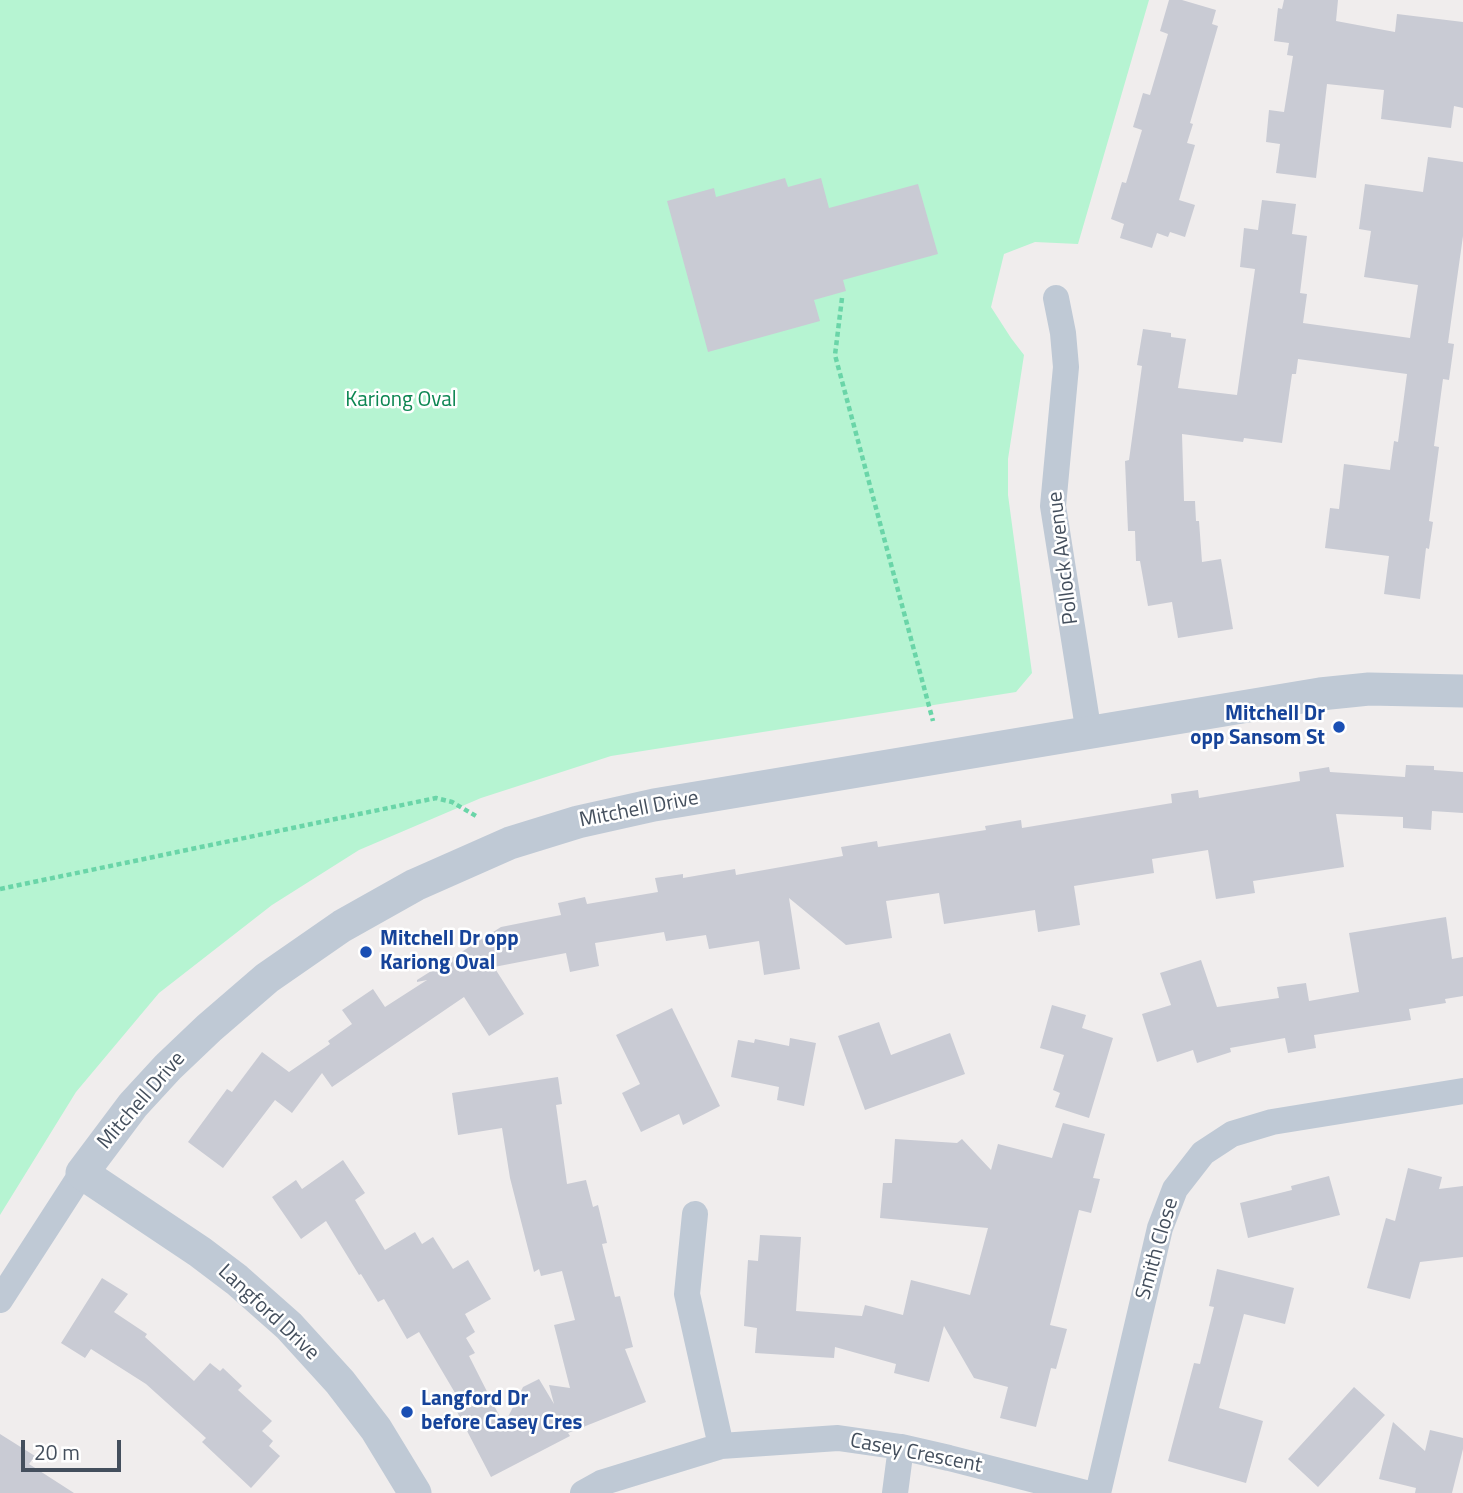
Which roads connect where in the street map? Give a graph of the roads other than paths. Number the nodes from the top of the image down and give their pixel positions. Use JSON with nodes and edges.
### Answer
{"nodes":[{"id":1,"x":1056,"y":298,"type":"dead end"},
{"id":2,"x":1463,"y":691,"type":"edge"},
{"id":3,"x":1089,"y":734,"type":"junction"},
{"id":4,"x":1463,"y":1091,"type":"edge"},
{"id":5,"x":82,"y":1173,"type":"junction"},
{"id":6,"x":695,"y":1214,"type":"dead end"},
{"id":7,"x":0,"y":1300,"type":"edge"},
{"id":8,"x":721,"y":1446,"type":"junction"},
{"id":9,"x":901,"y":1447,"type":"junction"},
{"id":10,"x":415,"y":1493,"type":"edge"},
{"id":11,"x":583,"y":1493,"type":"edge"},
{"id":12,"x":895,"y":1493,"type":"edge"},
{"id":13,"x":1086,"y":1493,"type":"edge"},
{"id":14,"x":1098,"y":1493,"type":"edge"}],
"edges":[{"from":1,"to":3,"type":"street","name":"Pollock Avenue"},
{"from":2,"to":3,"type":"street","name":"Mitchell Drive"},
{"from":3,"to":5,"type":"street","name":"Mitchell Drive"},
{"from":4,"to":14,"type":"street","name":"Smith Close"},
{"from":5,"to":7,"type":"street","name":"Mitchell Drive"},
{"from":5,"to":10,"type":"street","name":"Langford Drive"},
{"from":6,"to":8,"type":"street"},
{"from":8,"to":9,"type":"street","name":"Casey Crescent"},
{"from":8,"to":11,"type":"street","name":"Casey Crescent"},
{"from":9,"to":12,"type":"street"},
{"from":9,"to":13,"type":"street","name":"Casey Crescent"}]}
